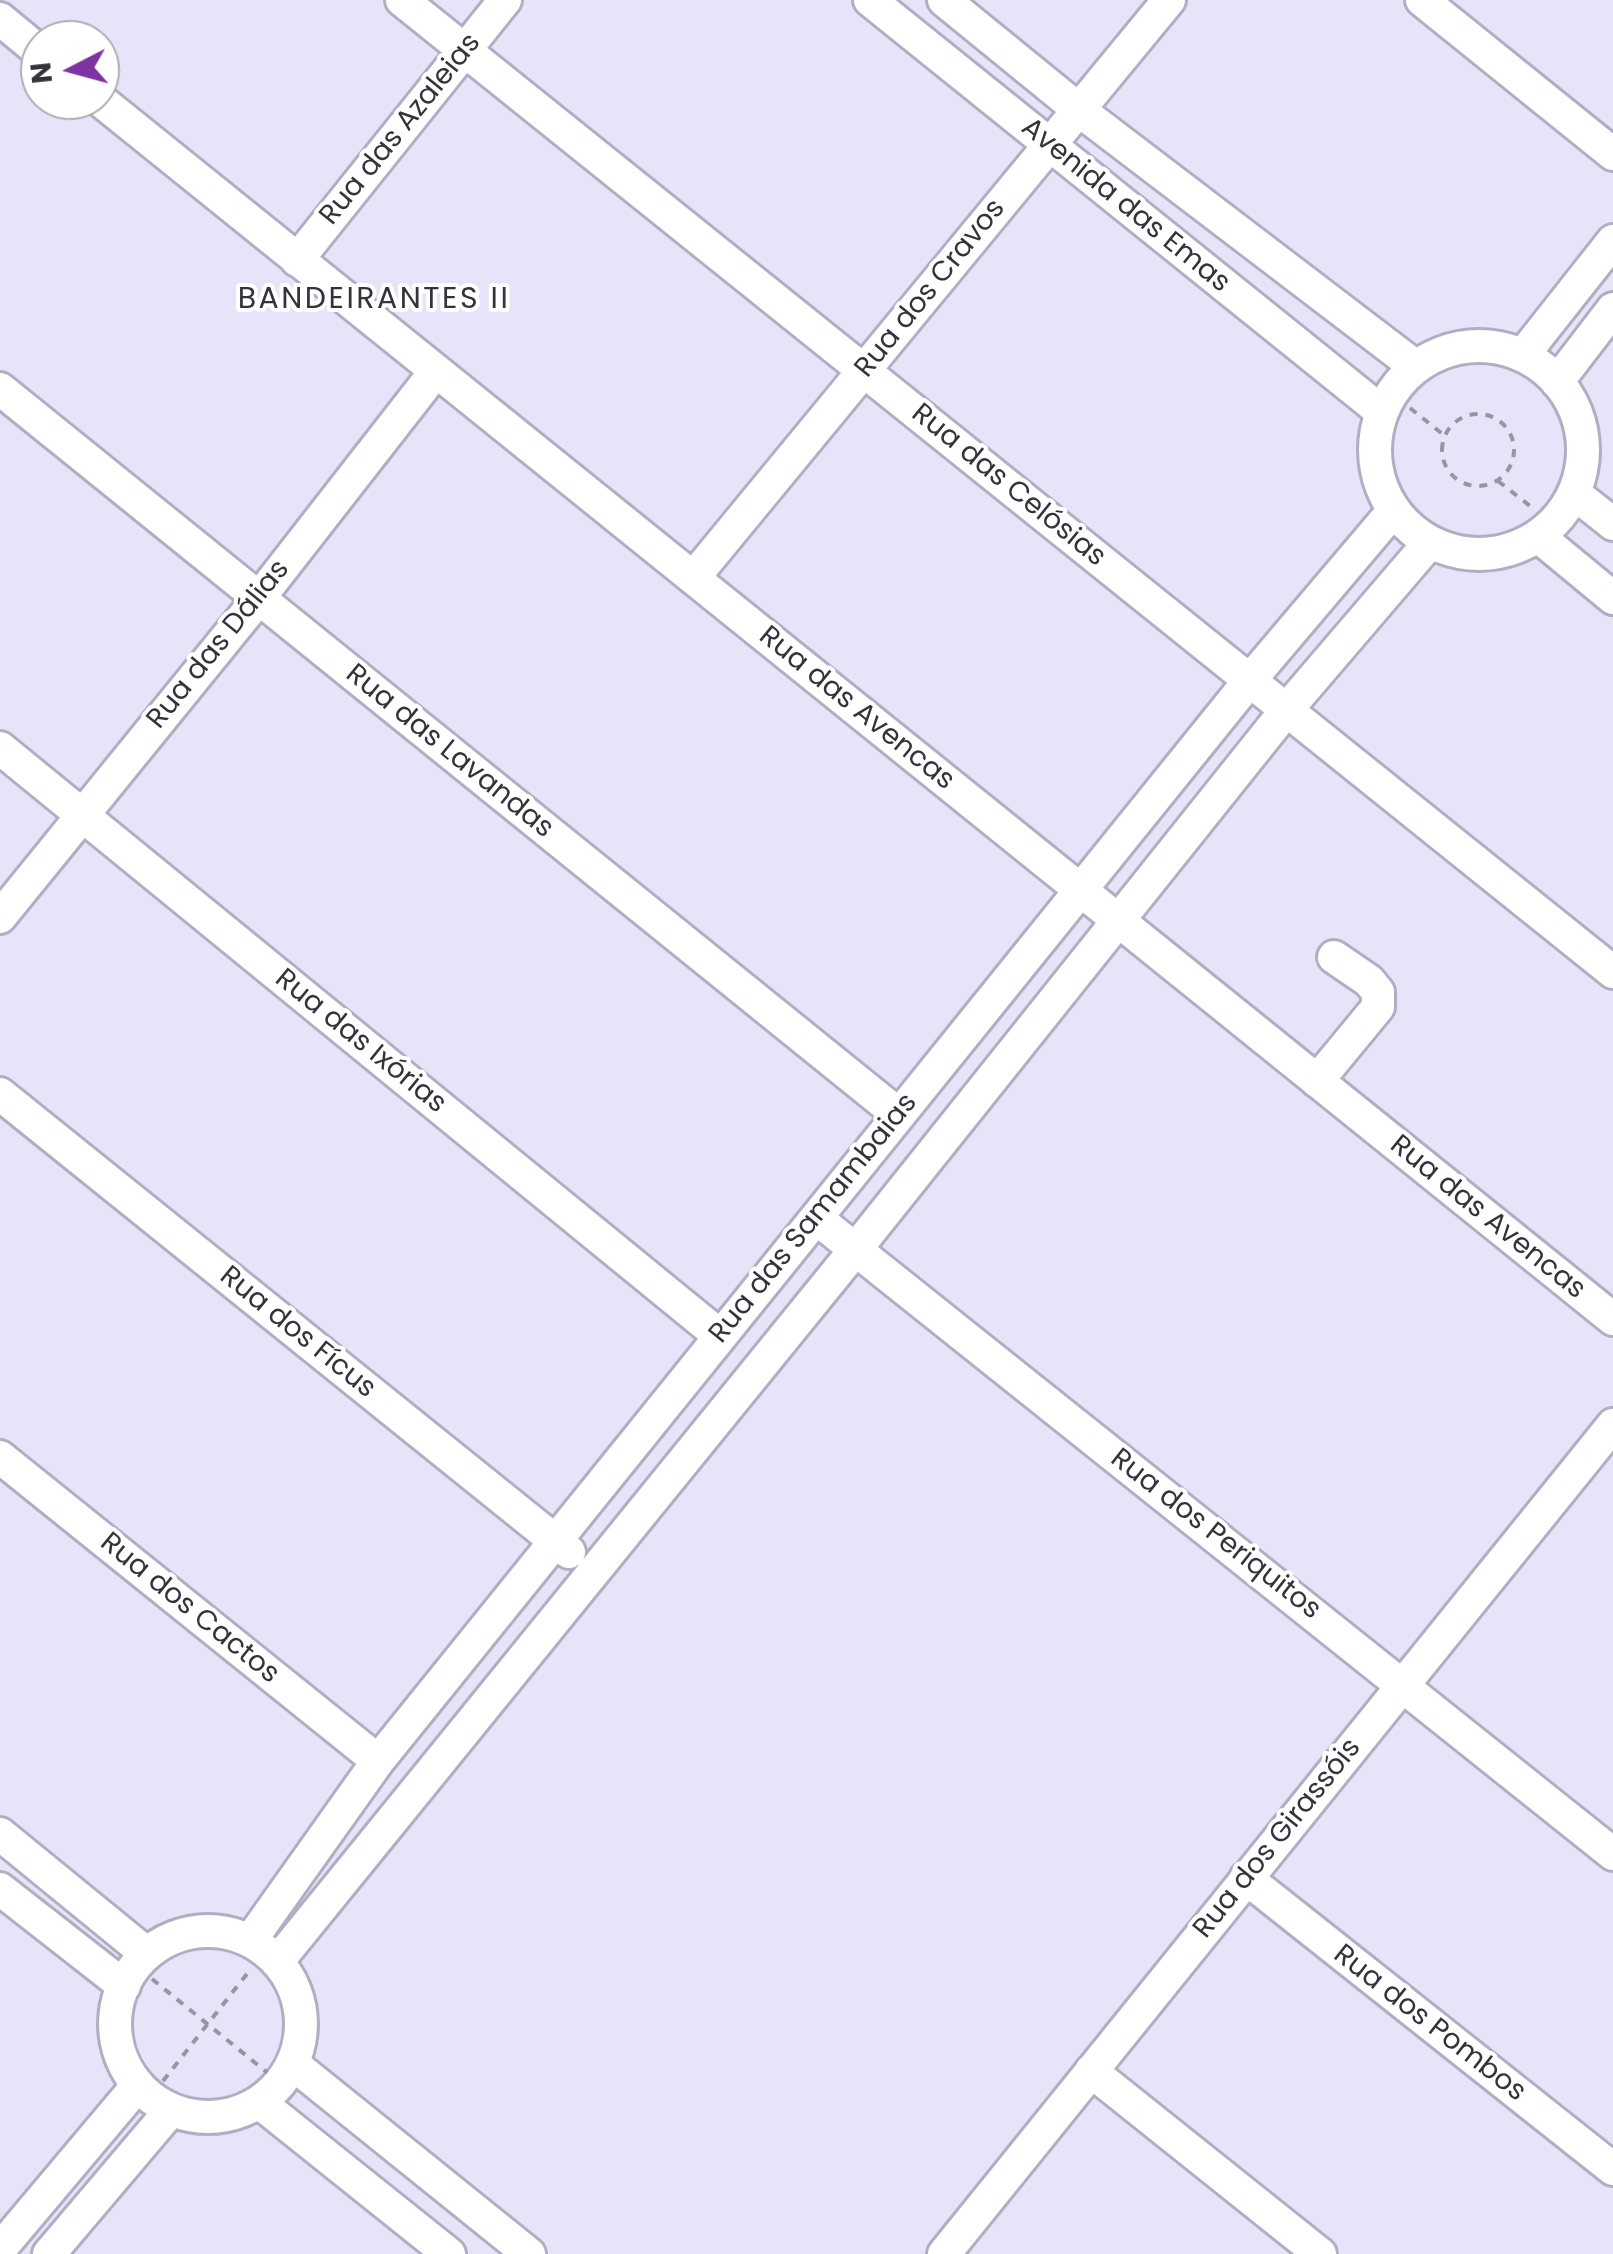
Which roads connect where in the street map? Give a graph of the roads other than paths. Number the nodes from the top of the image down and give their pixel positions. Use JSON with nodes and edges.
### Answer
{"nodes":[{"id":1,"x":402,"y":0,"type":"edge"},
{"id":2,"x":505,"y":0,"type":"edge"},
{"id":3,"x":870,"y":0,"type":"edge"},
{"id":4,"x":944,"y":0,"type":"edge"},
{"id":5,"x":1168,"y":0,"type":"edge"},
{"id":6,"x":1422,"y":0,"type":"edge"},
{"id":7,"x":0,"y":19,"type":"edge"},
{"id":8,"x":20,"y":36,"type":"edge"},
{"id":9,"x":465,"y":50,"type":"junction"},
{"id":10,"x":1078,"y":110,"type":"junction"},
{"id":11,"x":120,"y":116,"type":"edge"},
{"id":12,"x":1049,"y":146,"type":"junction"},
{"id":13,"x":1613,"y":154,"type":"edge"},
{"id":14,"x":1613,"y":241,"type":"edge"},
{"id":15,"x":297,"y":260,"type":"junction"},
{"id":16,"x":1613,"y":308,"type":"edge"},
{"id":17,"x":1523,"y":355,"type":"junction"},
{"id":18,"x":1416,"y":366,"type":"junction"},
{"id":19,"x":864,"y":370,"type":"junction"},
{"id":20,"x":436,"y":371,"type":"junction"},
{"id":21,"x":1557,"y":382,"type":"junction"},
{"id":22,"x":0,"y":389,"type":"edge"},
{"id":23,"x":1382,"y":412,"type":"junction"},
{"id":24,"x":1574,"y":492,"type":"junction"},
{"id":25,"x":1394,"y":510,"type":"junction"},
{"id":26,"x":1613,"y":524,"type":"edge"},
{"id":27,"x":1538,"y":536,"type":"junction"},
{"id":28,"x":1430,"y":542,"type":"junction"},
{"id":29,"x":694,"y":578,"type":"junction"},
{"id":30,"x":258,"y":598,"type":"junction"},
{"id":31,"x":1613,"y":598,"type":"edge"},
{"id":32,"x":1250,"y":680,"type":"junction"},
{"id":33,"x":1288,"y":708,"type":"junction"},
{"id":34,"x":0,"y":748,"type":"edge"},
{"id":35,"x":82,"y":814,"type":"junction"},
{"id":36,"x":1081,"y":890,"type":"junction"},
{"id":37,"x":0,"y":917,"type":"edge"},
{"id":38,"x":1118,"y":922,"type":"junction"},
{"id":39,"x":1334,"y":957,"type":"dead end"},
{"id":40,"x":1613,"y":972,"type":"edge"},
{"id":41,"x":1317,"y":1081,"type":"junction"},
{"id":42,"x":0,"y":1094,"type":"edge"},
{"id":43,"x":898,"y":1115,"type":"junction"},
{"id":44,"x":816,"y":1218,"type":"junction"},
{"id":45,"x":855,"y":1250,"type":"junction"},
{"id":46,"x":1613,"y":1319,"type":"edge"},
{"id":47,"x":720,"y":1336,"type":"junction"},
{"id":48,"x":1613,"y":1425,"type":"edge"},
{"id":49,"x":0,"y":1457,"type":"edge"},
{"id":50,"x":556,"y":1540,"type":"junction"},
{"id":51,"x":594,"y":1572,"type":"junction"},
{"id":52,"x":1402,"y":1684,"type":"junction"},
{"id":53,"x":378,"y":1761,"type":"junction"},
{"id":54,"x":0,"y":1834,"type":"edge"},
{"id":55,"x":1613,"y":1854,"type":"edge"},
{"id":56,"x":1246,"y":1878,"type":"junction"},
{"id":57,"x":0,"y":1889,"type":"edge"},
{"id":58,"x":264,"y":1951,"type":"junction"},
{"id":59,"x":135,"y":1969,"type":"junction"},
{"id":60,"x":1092,"y":2070,"type":"junction"},
{"id":61,"x":278,"y":2083,"type":"junction"},
{"id":62,"x":153,"y":2097,"type":"junction"},
{"id":63,"x":1613,"y":2170,"type":"edge"},
{"id":64,"x":0,"y":2249,"type":"edge"},
{"id":65,"x":49,"y":2254,"type":"edge"},
{"id":66,"x":449,"y":2254,"type":"edge"},
{"id":67,"x":529,"y":2254,"type":"edge"},
{"id":68,"x":944,"y":2254,"type":"edge"},
{"id":69,"x":1320,"y":2254,"type":"edge"}],
"edges":[{"from":1,"to":9,"type":"street","name":"Rua das Celósias"},
{"from":2,"to":9,"type":"street","name":"Rua das Azaleias"},
{"from":3,"to":12,"type":"street","name":"Avenida das Emas"},
{"from":4,"to":10,"type":"street","name":"Avenida das Emas"},
{"from":5,"to":10,"type":"street","name":"Rua dos Cravos"},
{"from":6,"to":13,"type":"street"},
{"from":7,"to":8,"type":"street"},
{"from":9,"to":15,"type":"street","name":"Rua das Azaleias"},
{"from":9,"to":19,"type":"street","name":"Rua das Celósias"},
{"from":10,"to":12,"type":"street","name":"Rua dos Cravos"},
{"from":10,"to":18,"type":"street","name":"Avenida das Emas"},
{"from":11,"to":15,"type":"street","name":"Rua das Avencas"},
{"from":12,"to":19,"type":"street","name":"Rua dos Cravos"},
{"from":12,"to":23,"type":"street","name":"Avenida das Emas"},
{"from":14,"to":17,"type":"street"},
{"from":15,"to":20,"type":"street","name":"Rua das Avencas"},
{"from":16,"to":21,"type":"street"},
{"from":17,"to":18,"type":"street"},
{"from":17,"to":21,"type":"street"},
{"from":18,"to":23,"type":"street"},
{"from":19,"to":29,"type":"street","name":"Rua dos Cravos"},
{"from":19,"to":32,"type":"street","name":"Rua das Celósias"},
{"from":20,"to":29,"type":"street","name":"Rua das Avencas"},
{"from":20,"to":30,"type":"street","name":"Rua das Dálias"},
{"from":21,"to":24,"type":"street"},
{"from":22,"to":30,"type":"street","name":"Rua das Lavandas"},
{"from":23,"to":25,"type":"street"},
{"from":24,"to":26,"type":"street"},
{"from":24,"to":27,"type":"street"},
{"from":25,"to":28,"type":"street"},
{"from":25,"to":32,"type":"street","name":"Rua das Samambaias"},
{"from":27,"to":28,"type":"street"},
{"from":27,"to":31,"type":"street"},
{"from":28,"to":33,"type":"street","name":"Rua das Samambaias"},
{"from":29,"to":36,"type":"street","name":"Rua das Avencas"},
{"from":30,"to":35,"type":"street","name":"Rua das Dálias"},
{"from":30,"to":43,"type":"street","name":"Rua das Lavandas"},
{"from":32,"to":33,"type":"street","name":"Rua das Celósias"},
{"from":32,"to":36,"type":"street","name":"Rua das Samambaias"},
{"from":33,"to":38,"type":"street","name":"Rua das Samambaias"},
{"from":33,"to":40,"type":"street","name":"Rua das Celósias"},
{"from":34,"to":35,"type":"street","name":"Rua das Ixórias"},
{"from":35,"to":37,"type":"street","name":"Rua das Dálias"},
{"from":35,"to":47,"type":"street","name":"Rua das Ixórias"},
{"from":36,"to":38,"type":"street","name":"Rua das Avencas"},
{"from":36,"to":43,"type":"street","name":"Rua das Samambaias"},
{"from":38,"to":41,"type":"street","name":"Rua das Avencas"},
{"from":38,"to":45,"type":"street","name":"Rua das Samambaias"},
{"from":39,"to":41,"type":"street"},
{"from":41,"to":46,"type":"street","name":"Rua das Avencas"},
{"from":42,"to":50,"type":"street","name":"Rua dos Fícus"},
{"from":43,"to":44,"type":"street","name":"Rua das Samambaias"},
{"from":44,"to":45,"type":"street","name":"Rua dos Periquitos"},
{"from":44,"to":47,"type":"street","name":"Rua das Samambaias"},
{"from":45,"to":51,"type":"street","name":"Rua das Samambaias"},
{"from":45,"to":52,"type":"street","name":"Rua dos Periquitos"},
{"from":47,"to":50,"type":"street","name":"Rua das Samambaias"},
{"from":48,"to":52,"type":"street","name":"Rua dos Girassóis"},
{"from":49,"to":53,"type":"street","name":"Rua dos Cactos"},
{"from":50,"to":51,"type":"street","name":"Rua dos Fícus"},
{"from":50,"to":53,"type":"street","name":"Rua das Samambaias"},
{"from":51,"to":58,"type":"street","name":"Rua das Samambaias"},
{"from":52,"to":55,"type":"street","name":"Rua dos Periquitos"},
{"from":52,"to":56,"type":"street","name":"Rua dos Girassóis"},
{"from":53,"to":58,"type":"street","name":"Rua das Samambaias"},
{"from":54,"to":59,"type":"street"},
{"from":56,"to":60,"type":"street","name":"Rua dos Girassóis"},
{"from":56,"to":63,"type":"street","name":"Rua dos Pombos"},
{"from":57,"to":59,"type":"street"},
{"from":58,"to":59,"type":"street"},
{"from":58,"to":61,"type":"street"},
{"from":59,"to":62,"type":"street"},
{"from":60,"to":68,"type":"street","name":"Rua dos Girassóis"},
{"from":60,"to":69,"type":"street"},
{"from":61,"to":62,"type":"street"},
{"from":61,"to":66,"type":"street"},
{"from":61,"to":67,"type":"street"},
{"from":62,"to":64,"type":"street"},
{"from":62,"to":65,"type":"street"}]}
